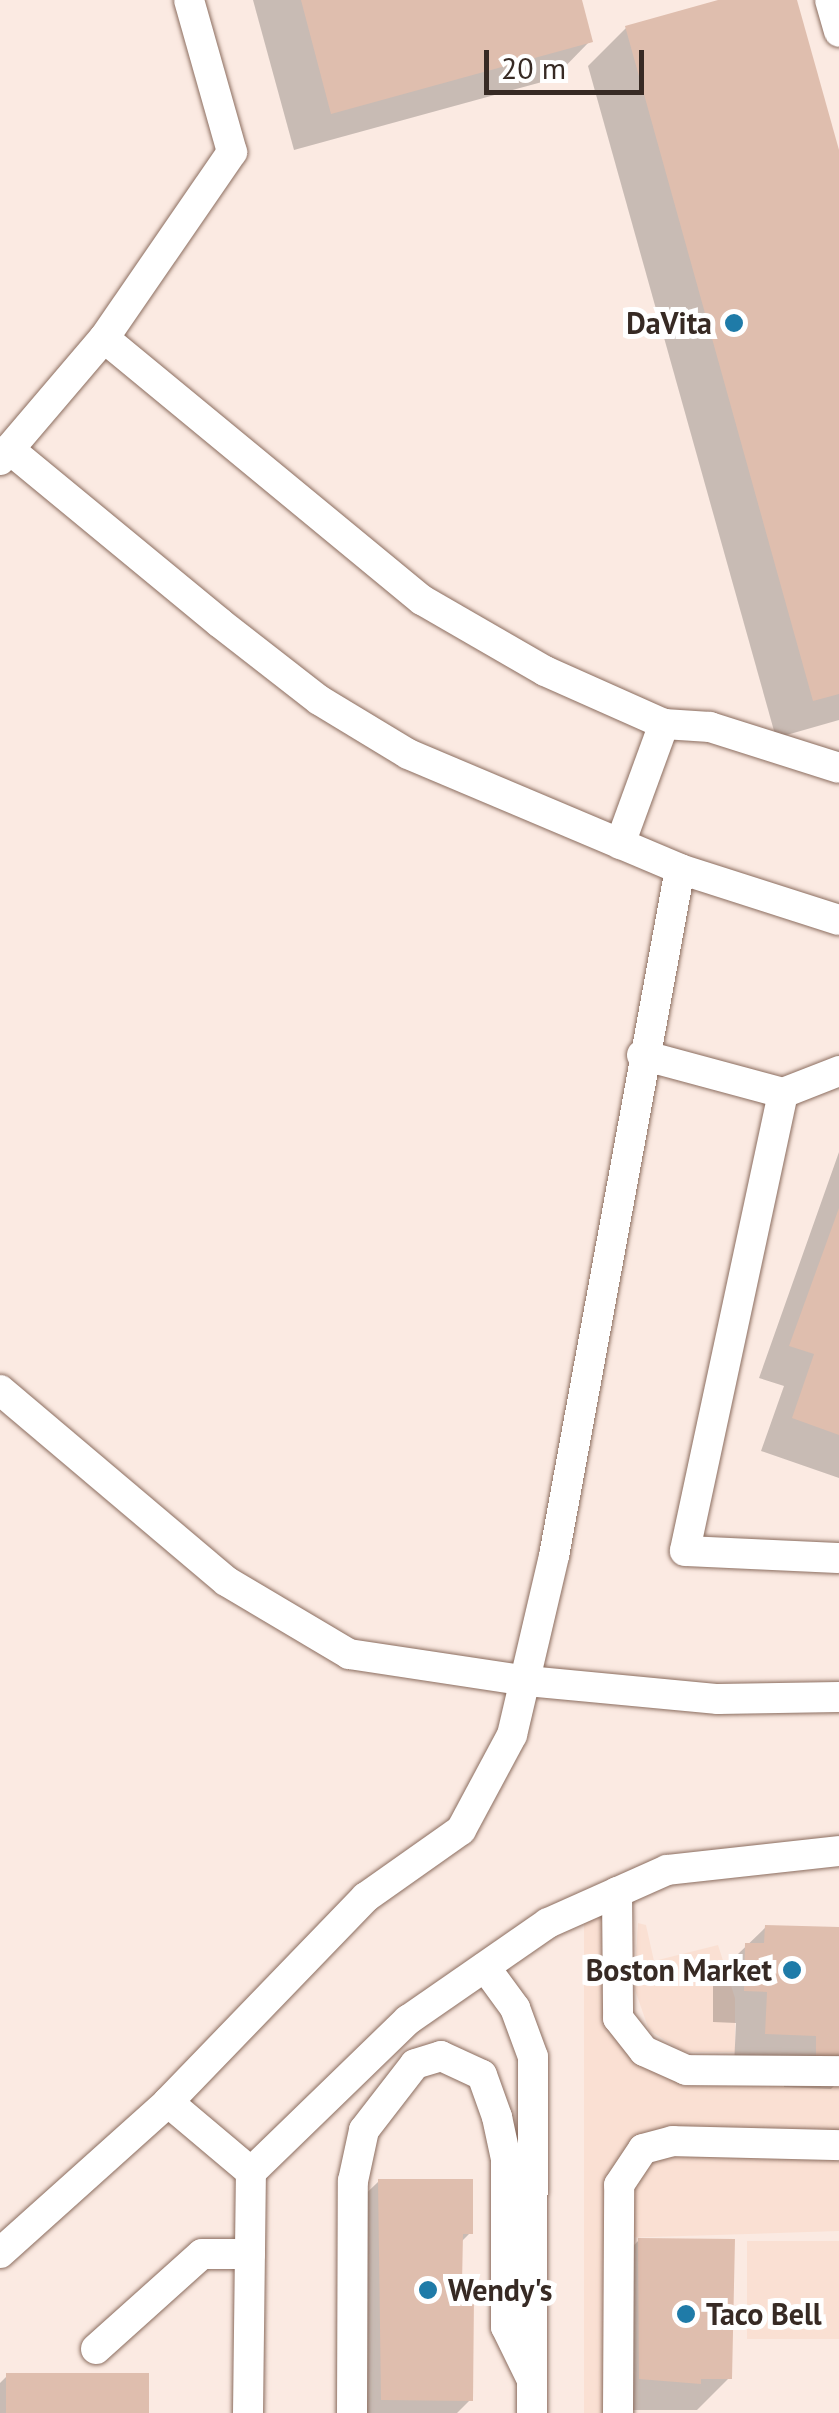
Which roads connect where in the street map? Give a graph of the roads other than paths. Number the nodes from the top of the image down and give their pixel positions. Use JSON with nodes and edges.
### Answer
{"nodes":[{"id":1,"x":189,"y":0,"type":"edge"},
{"id":2,"x":830,"y":0,"type":"edge"},
{"id":3,"x":839,"y":32,"type":"edge"},
{"id":4,"x":104,"y":338,"type":"junction"},
{"id":5,"x":5,"y":454,"type":"edge"},
{"id":6,"x":664,"y":724,"type":"junction"},
{"id":7,"x":839,"y":768,"type":"edge"},
{"id":8,"x":620,"y":844,"type":"junction"},
{"id":9,"x":680,"y":869,"type":"junction"},
{"id":10,"x":839,"y":920,"type":"edge"},
{"id":11,"x":642,"y":1056,"type":"junction"},
{"id":12,"x":839,"y":1071,"type":"edge"},
{"id":13,"x":784,"y":1092,"type":"junction"},
{"id":14,"x":0,"y":1390,"type":"edge"},
{"id":15,"x":839,"y":1558,"type":"edge"},
{"id":16,"x":527,"y":1681,"type":"junction"},
{"id":17,"x":839,"y":1697,"type":"edge"},
{"id":18,"x":839,"y":1851,"type":"edge"},
{"id":19,"x":617,"y":1892,"type":"junction"},
{"id":20,"x":485,"y":1967,"type":"junction"},
{"id":21,"x":839,"y":2071,"type":"edge"},
{"id":22,"x":168,"y":2102,"type":"junction"},
{"id":23,"x":839,"y":2146,"type":"edge"},
{"id":24,"x":251,"y":2172,"type":"junction"},
{"id":25,"x":0,"y":2253,"type":"edge"},
{"id":26,"x":250,"y":2254,"type":"junction"},
{"id":27,"x":96,"y":2350,"type":"dead end"},
{"id":28,"x":532,"y":2380,"type":"junction"},
{"id":29,"x":248,"y":2413,"type":"edge"},
{"id":30,"x":352,"y":2413,"type":"edge"},
{"id":31,"x":532,"y":2413,"type":"edge"},
{"id":32,"x":618,"y":2413,"type":"edge"}],
"edges":[{"from":1,"to":4,"type":"lane"},
{"from":2,"to":3,"type":"lane"},
{"from":4,"to":5,"type":"lane"},
{"from":4,"to":6,"type":"lane"},
{"from":5,"to":8,"type":"lane"},
{"from":6,"to":7,"type":"lane"},
{"from":6,"to":8,"type":"lane"},
{"from":8,"to":9,"type":"lane"},
{"from":9,"to":10,"type":"lane"},
{"from":9,"to":11,"type":"lane"},
{"from":11,"to":13,"type":"lane"},
{"from":11,"to":16,"type":"lane"},
{"from":12,"to":13,"type":"lane"},
{"from":13,"to":15,"type":"lane"},
{"from":14,"to":16,"type":"lane"},
{"from":16,"to":17,"type":"lane"},
{"from":16,"to":22,"type":"lane"},
{"from":18,"to":19,"type":"lane"},
{"from":19,"to":20,"type":"lane"},
{"from":19,"to":21,"type":"lane"},
{"from":20,"to":24,"type":"lane"},
{"from":20,"to":28,"type":"lane"},
{"from":22,"to":24,"type":"lane"},
{"from":22,"to":25,"type":"lane"},
{"from":23,"to":32,"type":"lane"},
{"from":24,"to":26,"type":"lane"},
{"from":26,"to":27,"type":"lane"},
{"from":26,"to":29,"type":"lane"},
{"from":28,"to":30,"type":"lane"},
{"from":28,"to":31,"type":"lane"}]}
